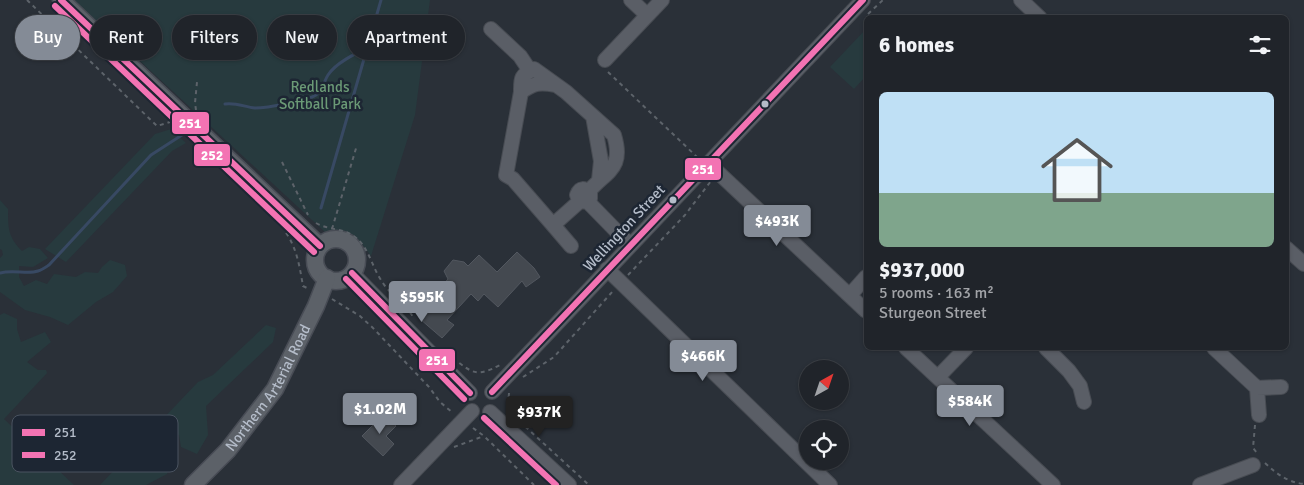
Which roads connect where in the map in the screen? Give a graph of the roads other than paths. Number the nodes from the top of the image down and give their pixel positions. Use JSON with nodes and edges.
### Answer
{"nodes":[{"id":1,"x":61,"y":0,"type":"edge"},
{"id":2,"x":631,"y":0,"type":"edge"},
{"id":3,"x":662,"y":0,"type":"edge"},
{"id":4,"x":863,"y":0,"type":"edge"},
{"id":5,"x":1021,"y":0,"type":"edge"},
{"id":6,"x":647,"y":15,"type":"junction"},
{"id":7,"x":1037,"y":15,"type":"edge"},
{"id":8,"x":491,"y":28,"type":"dead end"},
{"id":9,"x":605,"y":60,"type":"road end"},
{"id":10,"x":530,"y":70,"type":"junction"},
{"id":11,"x":556,"y":85,"type":"junction"},
{"id":12,"x":521,"y":92,"type":"junction"},
{"id":13,"x":713,"y":168,"type":"junction"},
{"id":14,"x":587,"y":199,"type":"junction"},
{"id":15,"x":553,"y":225,"type":"junction"},
{"id":16,"x":632,"y":243,"type":"junction"},
{"id":17,"x":320,"y":246,"type":"junction"},
{"id":18,"x":571,"y":246,"type":"dead end"},
{"id":19,"x":1289,"y":251,"type":"edge"},
{"id":20,"x":1304,"y":264,"type":"edge"},
{"id":21,"x":607,"y":270,"type":"junction"},
{"id":22,"x":352,"y":272,"type":"junction"},
{"id":23,"x":327,"y":278,"type":"junction"},
{"id":24,"x":864,"y":279,"type":"edge"},
{"id":25,"x":850,"y":295,"type":"junction"},
{"id":26,"x":864,"y":309,"type":"edge"},
{"id":27,"x":908,"y":350,"type":"edge"},
{"id":28,"x":964,"y":350,"type":"edge"},
{"id":29,"x":1048,"y":350,"type":"edge"},
{"id":30,"x":1216,"y":350,"type":"edge"},
{"id":31,"x":938,"y":377,"type":"junction"},
{"id":32,"x":1281,"y":387,"type":"dead end"},
{"id":33,"x":1257,"y":388,"type":"junction"},
{"id":34,"x":492,"y":392,"type":"junction"},
{"id":35,"x":470,"y":393,"type":"junction"},
{"id":36,"x":1084,"y":402,"type":"dead end"},
{"id":37,"x":490,"y":412,"type":"junction"},
{"id":38,"x":1260,"y":415,"type":"road end"},
{"id":39,"x":467,"y":416,"type":"junction"},
{"id":40,"x":1258,"y":461,"type":"road end"},
{"id":41,"x":822,"y":480,"type":"edge"},
{"id":42,"x":193,"y":485,"type":"edge"},
{"id":43,"x":401,"y":485,"type":"edge"},
{"id":44,"x":569,"y":485,"type":"edge"},
{"id":45,"x":830,"y":485,"type":"edge"},
{"id":46,"x":1053,"y":485,"type":"edge"},
{"id":47,"x":1200,"y":485,"type":"edge"}],
"edges":[{"from":1,"to":17,"type":"main road"},
{"from":2,"to":6,"type":"street"},
{"from":3,"to":6,"type":"street"},
{"from":4,"to":13,"type":"street","name":"Wellington Street"},
{"from":5,"to":7,"type":"street"},
{"from":6,"to":9,"type":"street"},
{"from":8,"to":10,"type":"street"},
{"from":10,"to":11,"type":"street"},
{"from":10,"to":12,"type":"street"},
{"from":11,"to":12,"type":"street"},
{"from":11,"to":14,"type":"street"},
{"from":12,"to":15,"type":"street"},
{"from":13,"to":16,"type":"street","name":"Wellington Street"},
{"from":13,"to":25,"type":"street"},
{"from":14,"to":15,"type":"street"},
{"from":14,"to":16,"type":"street"},
{"from":15,"to":18,"type":"street"},
{"from":16,"to":21,"type":"street","name":"Wellington Street"},
{"from":17,"to":22,"type":"main road"},
{"from":17,"to":23,"type":"main road"},
{"from":19,"to":20,"type":"street"},
{"from":21,"to":34,"type":"street","name":"Wellington Street"},
{"from":21,"to":41,"type":"street"},
{"from":22,"to":23,"type":"main road"},
{"from":22,"to":35,"type":"street"},
{"from":23,"to":42,"type":"main road","name":"Northern Arterial Road"},
{"from":24,"to":25,"type":"street"},
{"from":25,"to":26,"type":"street"},
{"from":27,"to":31,"type":"street"},
{"from":28,"to":31,"type":"street"},
{"from":29,"to":36,"type":"street"},
{"from":30,"to":33,"type":"street"},
{"from":31,"to":46,"type":"street"},
{"from":32,"to":33,"type":"street"},
{"from":33,"to":38,"type":"street"},
{"from":34,"to":35,"type":"street"},
{"from":34,"to":37,"type":"street"},
{"from":35,"to":39,"type":"street"},
{"from":37,"to":39,"type":"street"},
{"from":37,"to":44,"type":"street"},
{"from":39,"to":43,"type":"street"},
{"from":40,"to":47,"type":"street"},
{"from":41,"to":45,"type":"street"}]}
